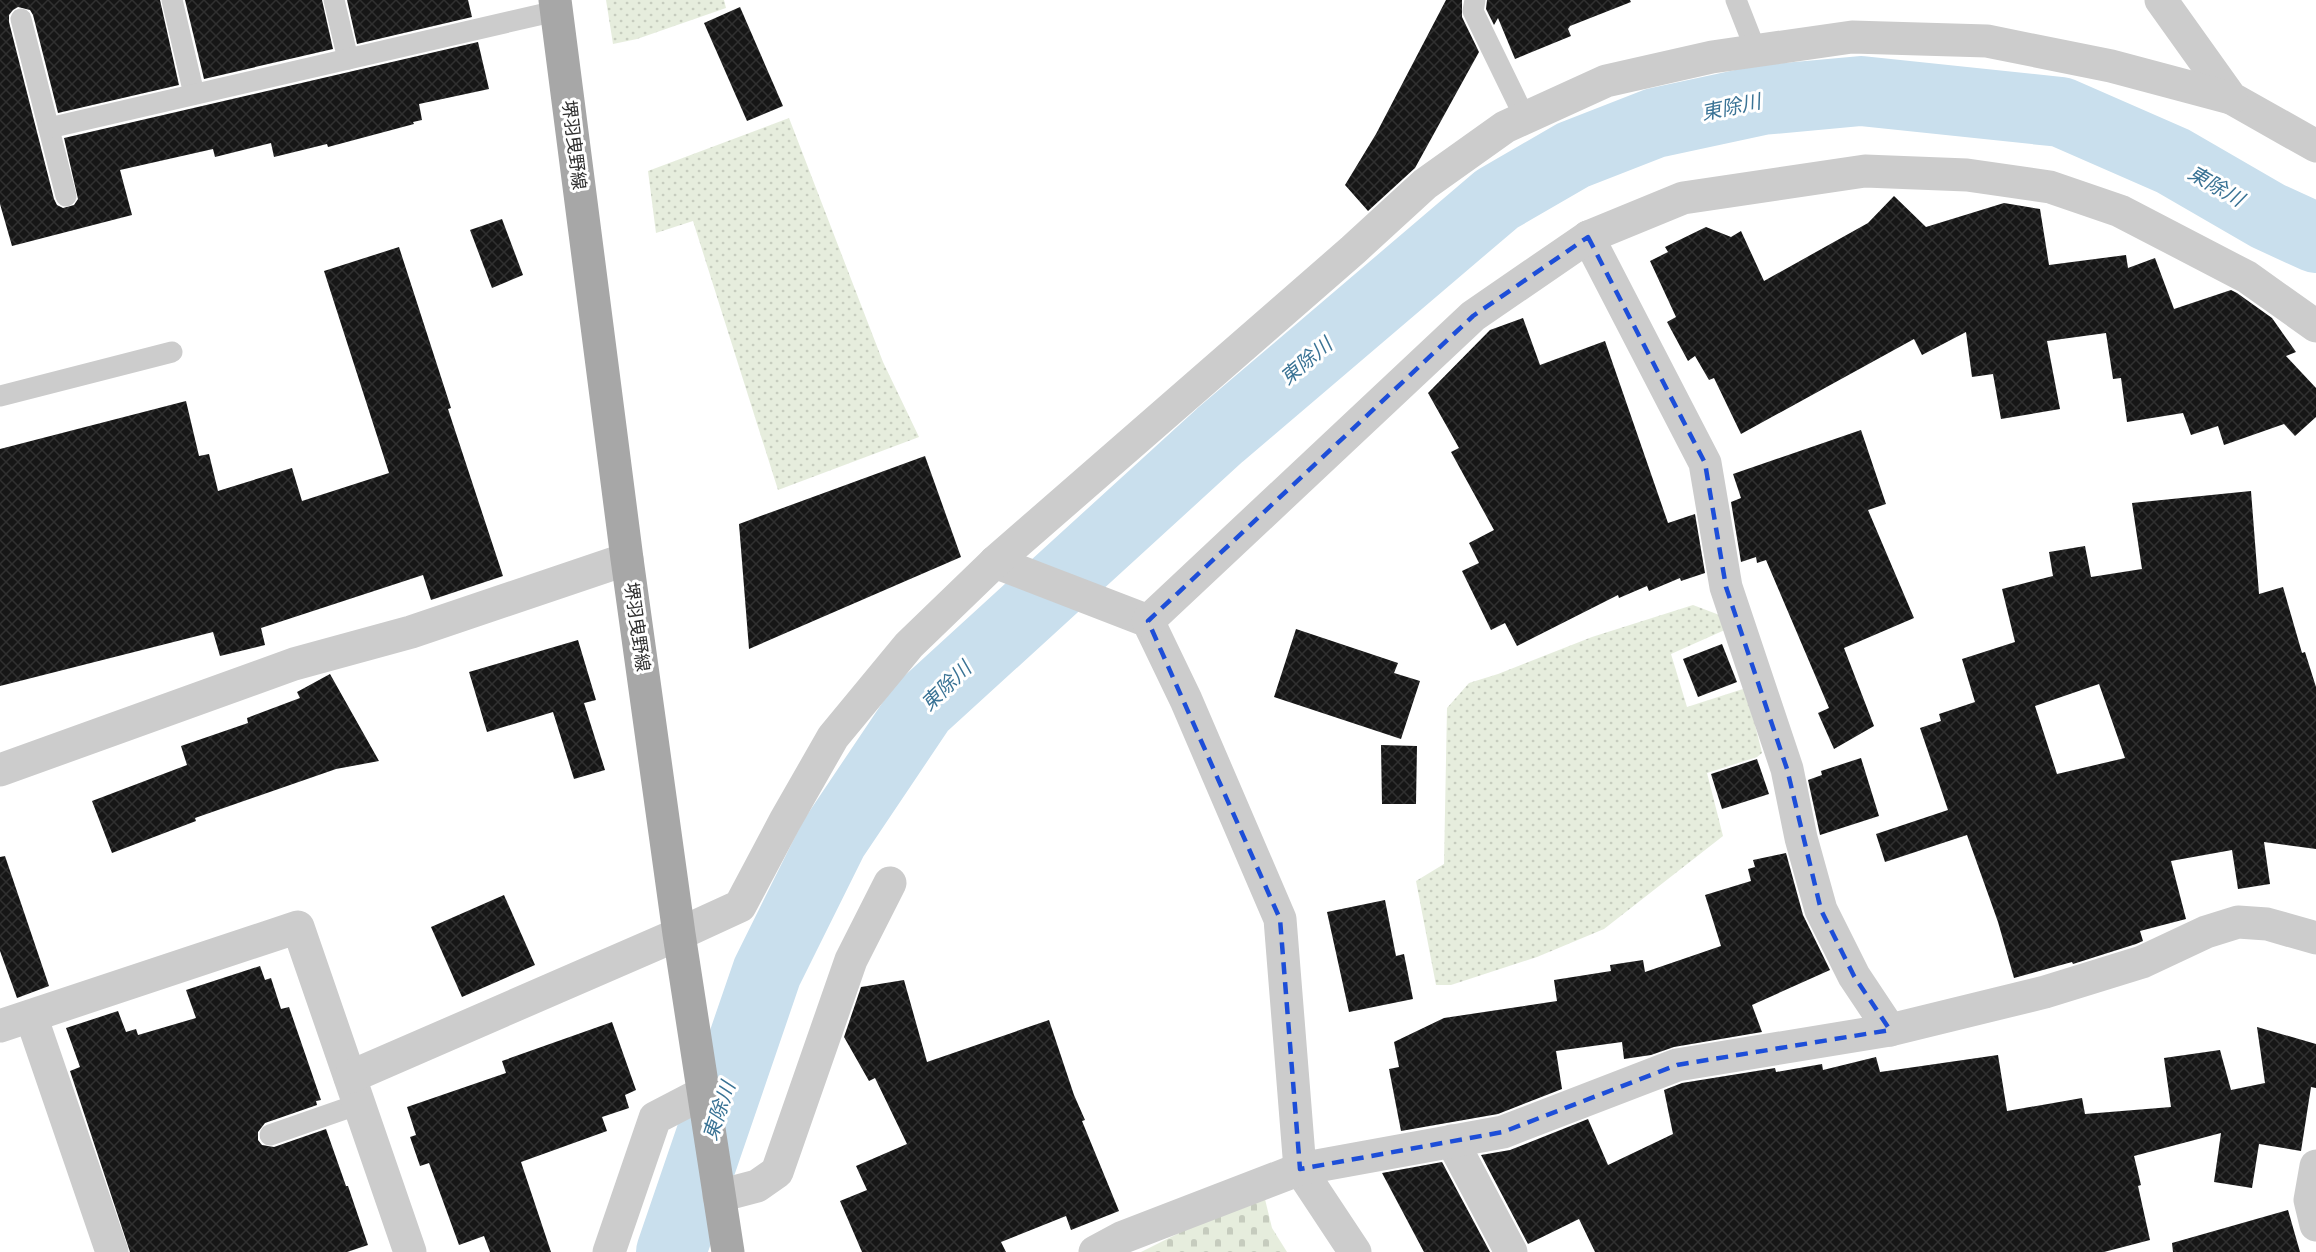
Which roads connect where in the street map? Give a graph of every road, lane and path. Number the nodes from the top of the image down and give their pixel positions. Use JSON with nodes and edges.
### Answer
{"nodes":[{"id":1,"x":172,"y":0,"type":"edge"},
{"id":2,"x":334,"y":0,"type":"edge"},
{"id":3,"x":1474,"y":0,"type":"edge"},
{"id":4,"x":1736,"y":0,"type":"edge"},
{"id":5,"x":2161,"y":0,"type":"edge"},
{"id":6,"x":556,"y":5,"type":"edge"},
{"id":7,"x":21,"y":19,"type":"dead end"},
{"id":8,"x":1756,"y":51,"type":"junction"},
{"id":9,"x":348,"y":59,"type":"junction"},
{"id":10,"x":194,"y":94,"type":"junction"},
{"id":11,"x":2231,"y":98,"type":"junction"},
{"id":12,"x":1524,"y":118,"type":"junction"},
{"id":13,"x":49,"y":128,"type":"junction"},
{"id":14,"x":2316,"y":146,"type":"edge"},
{"id":15,"x":66,"y":196,"type":"dead end"},
{"id":16,"x":1588,"y":237,"type":"junction"},
{"id":17,"x":2316,"y":326,"type":"edge"},
{"id":18,"x":172,"y":352,"type":"dead end"},
{"id":19,"x":0,"y":396,"type":"edge"},
{"id":20,"x":627,"y":559,"type":"junction"},
{"id":21,"x":995,"y":562,"type":"junction"},
{"id":22,"x":1148,"y":621,"type":"junction"},
{"id":23,"x":0,"y":770,"type":"edge"},
{"id":24,"x":890,"y":883,"type":"dead end"},
{"id":25,"x":679,"y":934,"type":"junction"},
{"id":26,"x":2316,"y":938,"type":"edge"},
{"id":27,"x":31,"y":1016,"type":"junction"},
{"id":28,"x":0,"y":1026,"type":"edge"},
{"id":29,"x":1890,"y":1030,"type":"junction"},
{"id":30,"x":355,"y":1091,"type":"junction"},
{"id":31,"x":703,"y":1093,"type":"junction"},
{"id":32,"x":270,"y":1135,"type":"dead end"},
{"id":33,"x":1452,"y":1141,"type":"junction"},
{"id":34,"x":2316,"y":1166,"type":"edge"},
{"id":35,"x":1300,"y":1169,"type":"junction"},
{"id":36,"x":719,"y":1196,"type":"junction"},
{"id":37,"x":2316,"y":1225,"type":"edge"},
{"id":38,"x":112,"y":1252,"type":"edge"},
{"id":39,"x":410,"y":1252,"type":"edge"},
{"id":40,"x":609,"y":1252,"type":"edge"},
{"id":41,"x":728,"y":1252,"type":"edge"},
{"id":42,"x":1095,"y":1252,"type":"edge"},
{"id":43,"x":1355,"y":1252,"type":"edge"},
{"id":44,"x":1511,"y":1252,"type":"edge"}],
"edges":[{"from":1,"to":10,"type":"lane"},
{"from":2,"to":9,"type":"lane"},
{"from":3,"to":12,"type":"lane"},
{"from":4,"to":8,"type":"lane"},
{"from":5,"to":11,"type":"street"},
{"from":6,"to":9,"type":"lane"},
{"from":6,"to":20,"type":"main road","name":"堺羽曳野線"},
{"from":7,"to":13,"type":"lane"},
{"from":8,"to":11,"type":"street"},
{"from":8,"to":12,"type":"street"},
{"from":9,"to":10,"type":"lane"},
{"from":10,"to":13,"type":"lane"},
{"from":11,"to":14,"type":"street"},
{"from":12,"to":21,"type":"street"},
{"from":13,"to":15,"type":"lane"},
{"from":16,"to":17,"type":"street"},
{"from":16,"to":22,"type":"street"},
{"from":16,"to":29,"type":"street"},
{"from":18,"to":19,"type":"lane"},
{"from":20,"to":23,"type":"street"},
{"from":20,"to":25,"type":"main road","name":"堺羽曳野線"},
{"from":21,"to":22,"type":"street"},
{"from":21,"to":25,"type":"street"},
{"from":22,"to":35,"type":"street"},
{"from":24,"to":36,"type":"street"},
{"from":25,"to":30,"type":"street"},
{"from":25,"to":31,"type":"main road","name":"堺羽曳野線"},
{"from":26,"to":29,"type":"street"},
{"from":27,"to":28,"type":"street"},
{"from":27,"to":30,"type":"street"},
{"from":27,"to":38,"type":"street"},
{"from":29,"to":33,"type":"street"},
{"from":30,"to":32,"type":"lane"},
{"from":30,"to":39,"type":"street"},
{"from":31,"to":36,"type":"main road","name":"堺羽曳野線"},
{"from":31,"to":40,"type":"street"},
{"from":33,"to":35,"type":"street"},
{"from":33,"to":44,"type":"street"},
{"from":34,"to":37,"type":"street"},
{"from":35,"to":42,"type":"street"},
{"from":35,"to":43,"type":"street"},
{"from":36,"to":41,"type":"main road","name":"堺羽曳野線"}]}
